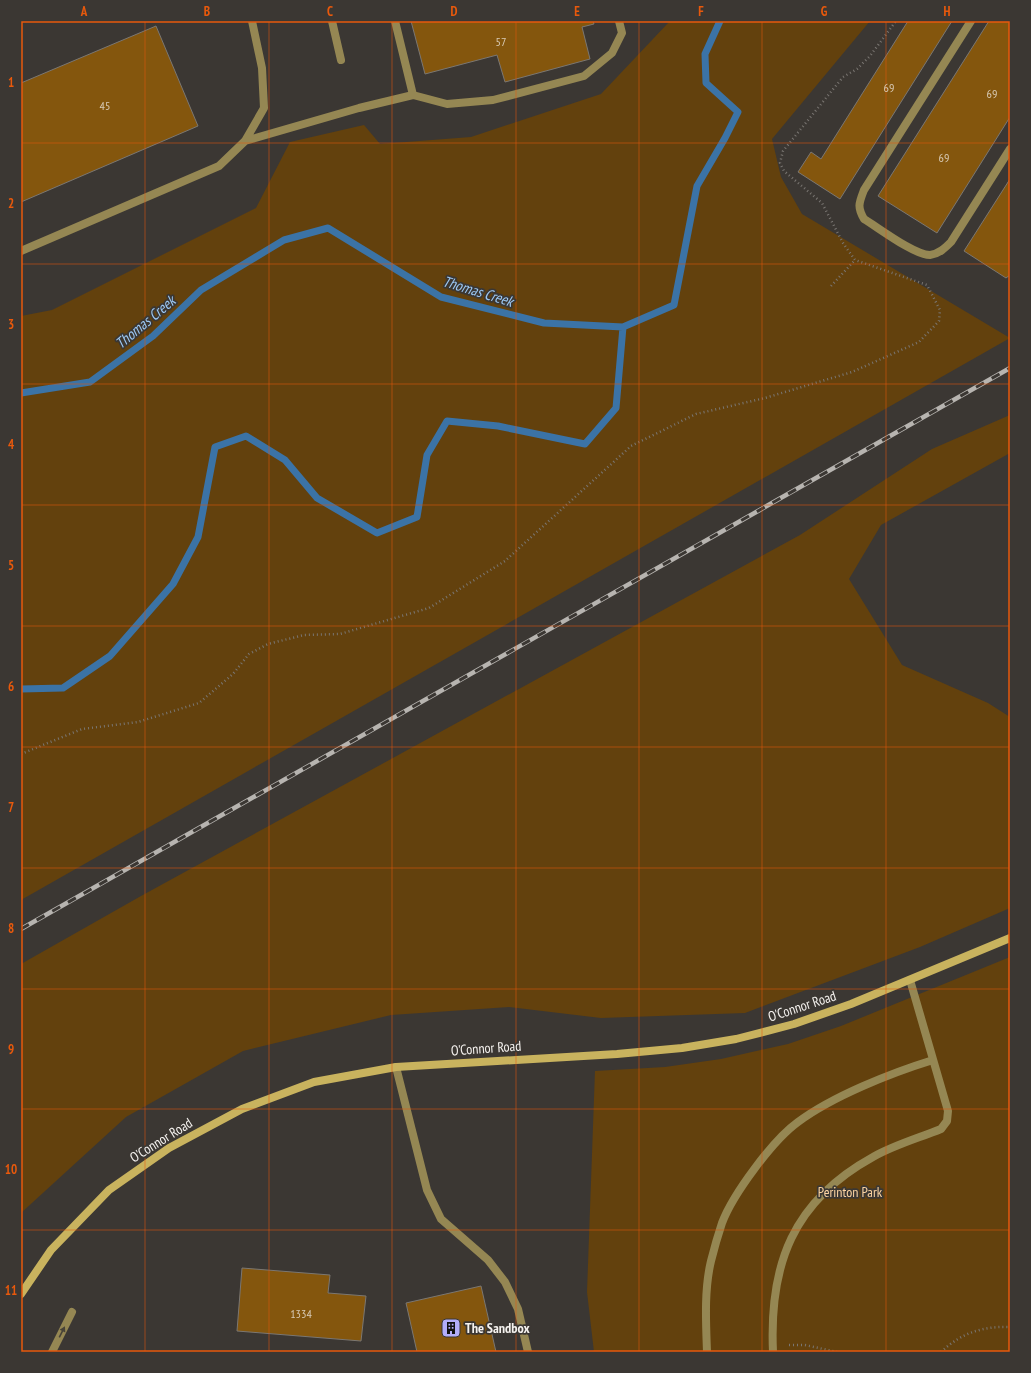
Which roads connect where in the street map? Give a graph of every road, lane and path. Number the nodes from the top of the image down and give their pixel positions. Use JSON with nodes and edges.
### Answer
{"nodes":[{"id":1,"x":252,"y":21,"type":"edge"},
{"id":2,"x":332,"y":21,"type":"edge"},
{"id":3,"x":395,"y":21,"type":"edge"},
{"id":4,"x":618,"y":21,"type":"edge"},
{"id":5,"x":896,"y":21,"type":"edge"},
{"id":6,"x":971,"y":21,"type":"edge"},
{"id":7,"x":341,"y":60,"type":"dead end"},
{"id":8,"x":413,"y":95,"type":"junction"},
{"id":9,"x":245,"y":141,"type":"junction"},
{"id":10,"x":1010,"y":149,"type":"edge"},
{"id":11,"x":21,"y":251,"type":"edge"},
{"id":12,"x":855,"y":260,"type":"junction"},
{"id":13,"x":831,"y":286,"type":"dead end"},
{"id":14,"x":21,"y":754,"type":"edge"},
{"id":15,"x":1010,"y":938,"type":"edge"},
{"id":16,"x":910,"y":980,"type":"junction"},
{"id":17,"x":933,"y":1060,"type":"junction"},
{"id":18,"x":396,"y":1067,"type":"junction"},
{"id":19,"x":21,"y":1294,"type":"edge"},
{"id":20,"x":72,"y":1312,"type":"dead end"},
{"id":21,"x":1010,"y":1328,"type":"edge"},
{"id":22,"x":772,"y":1348,"type":"edge"},
{"id":23,"x":52,"y":1352,"type":"edge"},
{"id":24,"x":528,"y":1352,"type":"edge"},
{"id":25,"x":707,"y":1352,"type":"edge"},
{"id":26,"x":837,"y":1352,"type":"edge"},
{"id":27,"x":941,"y":1352,"type":"edge"}],
"edges":[{"from":1,"to":9,"type":"lane"},
{"from":2,"to":7,"type":"lane"},
{"from":3,"to":8,"type":"lane"},
{"from":4,"to":8,"type":"lane"},
{"from":5,"to":12,"type":"path"},
{"from":6,"to":10,"type":"lane"},
{"from":8,"to":9,"type":"lane"},
{"from":9,"to":11,"type":"lane"},
{"from":12,"to":13,"type":"path"},
{"from":12,"to":14,"type":"path"},
{"from":15,"to":16,"type":"street","name":"O'Connor Road"},
{"from":16,"to":17,"type":"lane"},
{"from":16,"to":18,"type":"street","name":"O'Connor Road"},
{"from":17,"to":22,"type":"lane"},
{"from":17,"to":25,"type":"lane"},
{"from":18,"to":19,"type":"street","name":"O'Connor Road"},
{"from":18,"to":24,"type":"lane"},
{"from":23,"to":20,"type":"lane","one_way":true},
{"from":21,"to":27,"type":"path"},
{"from":22,"to":26,"type":"path"}]}
